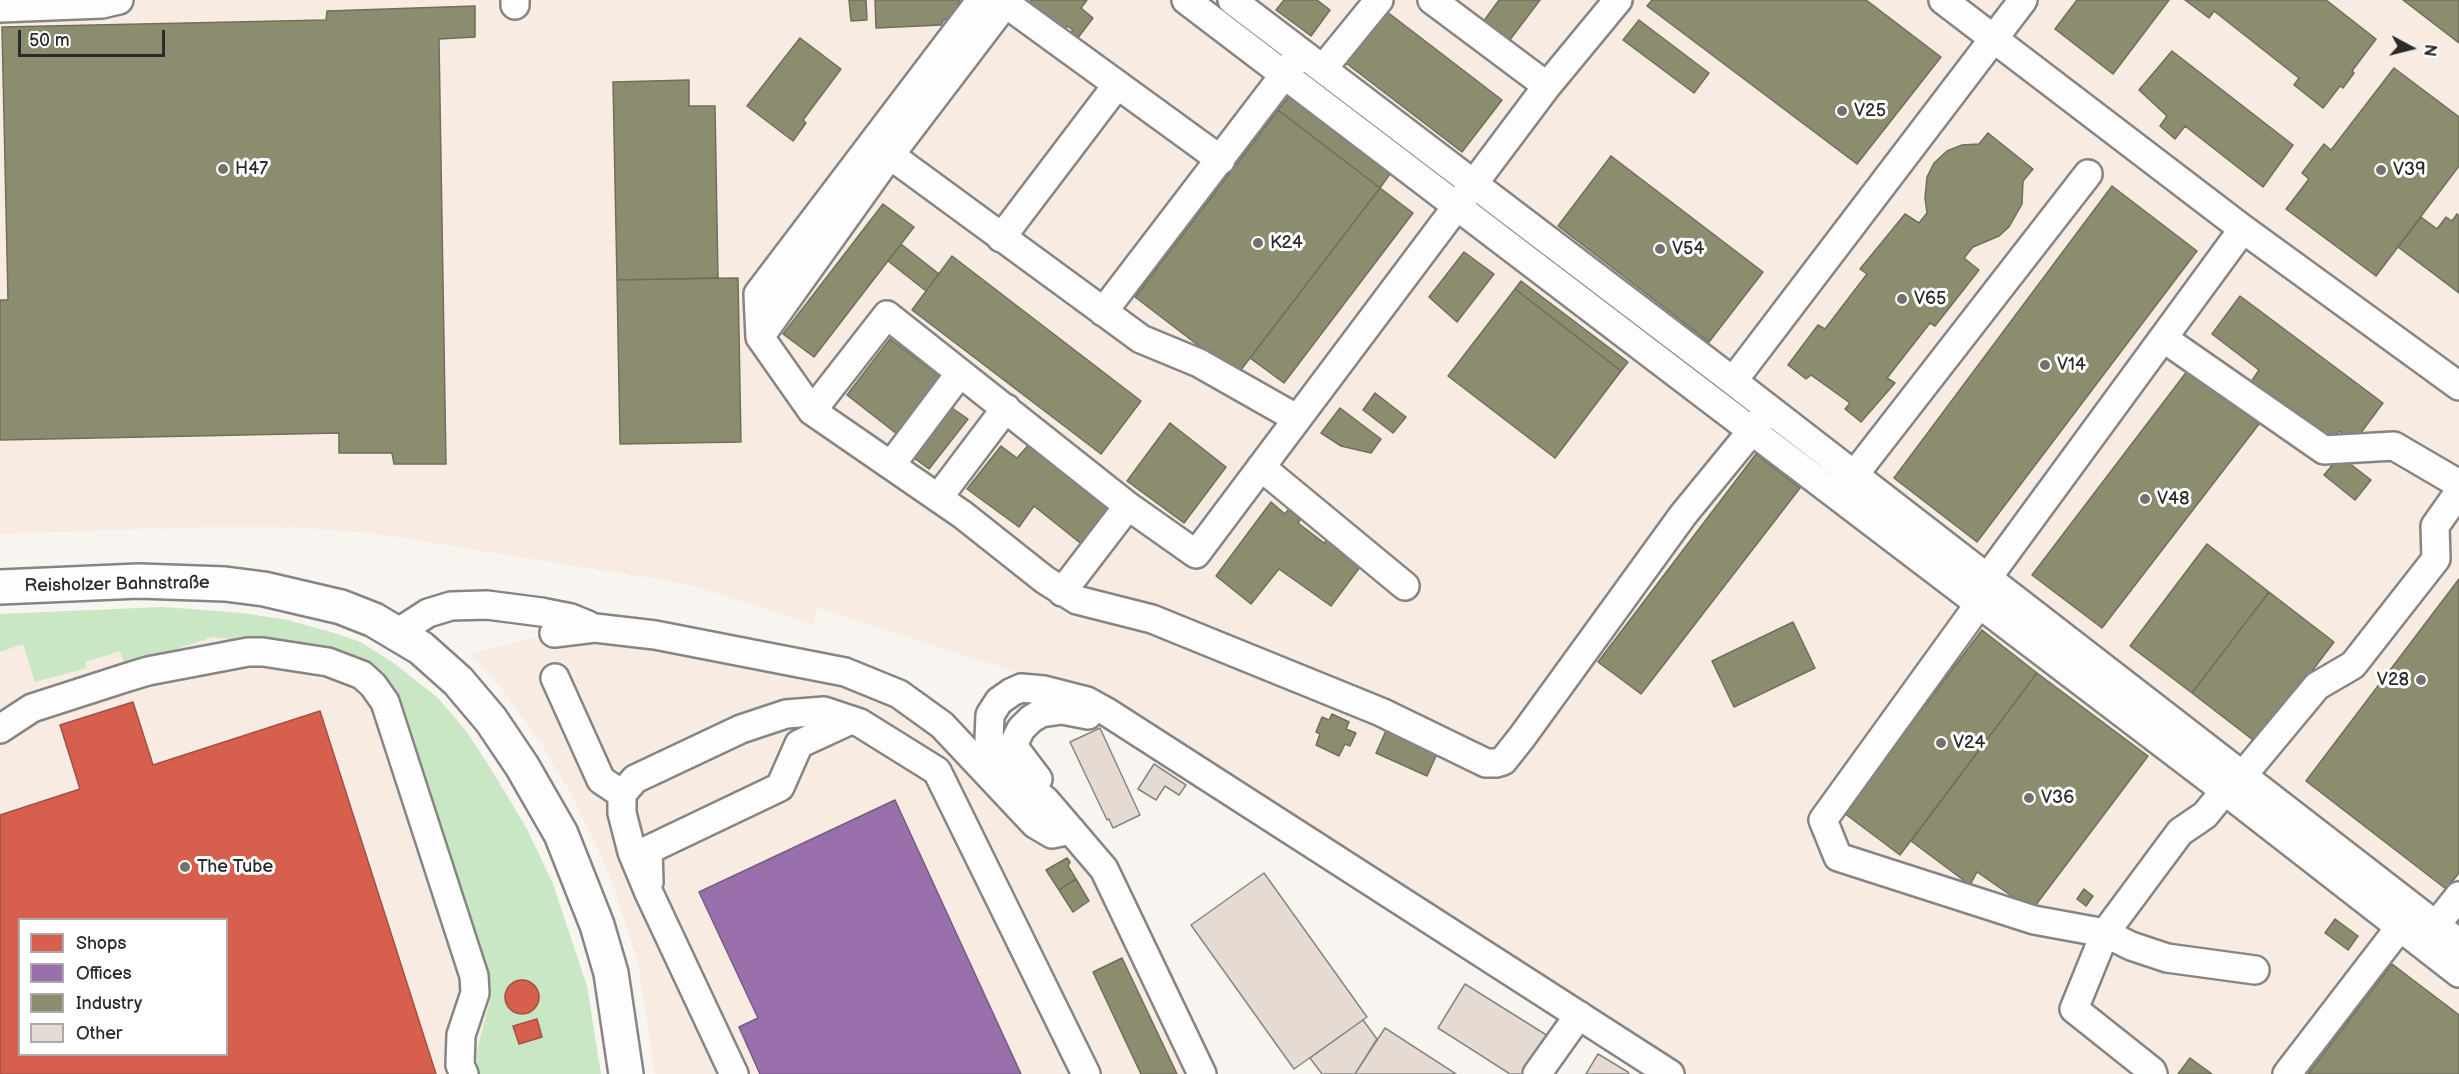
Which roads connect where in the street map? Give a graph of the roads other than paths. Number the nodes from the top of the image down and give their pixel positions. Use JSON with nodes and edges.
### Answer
{"nodes":[{"id":1,"x":119,"y":0,"type":"edge"},
{"id":2,"x":1186,"y":0,"type":"edge"},
{"id":3,"x":1232,"y":0,"type":"edge"},
{"id":4,"x":1379,"y":0,"type":"edge"},
{"id":5,"x":1432,"y":0,"type":"edge"},
{"id":6,"x":1943,"y":0,"type":"edge"},
{"id":7,"x":2022,"y":0,"type":"edge"},
{"id":8,"x":999,"y":1,"type":"edge"},
{"id":9,"x":1610,"y":3,"type":"edge"},
{"id":10,"x":0,"y":8,"type":"edge"},
{"id":11,"x":1993,"y":37,"type":"junction"},
{"id":12,"x":1300,"y":54,"type":"junction"},
{"id":13,"x":1330,"y":60,"type":"dead end"},
{"id":14,"x":1285,"y":75,"type":"junction"},
{"id":15,"x":1117,"y":85,"type":"junction"},
{"id":16,"x":1548,"y":86,"type":"junction"},
{"id":17,"x":883,"y":148,"type":"junction"},
{"id":18,"x":1221,"y":160,"type":"junction"},
{"id":19,"x":2088,"y":174,"type":"dead end"},
{"id":20,"x":1475,"y":184,"type":"junction"},
{"id":21,"x":1457,"y":206,"type":"junction"},
{"id":22,"x":2243,"y":230,"type":"junction"},
{"id":23,"x":1001,"y":238,"type":"junction"},
{"id":24,"x":1103,"y":312,"type":"junction"},
{"id":25,"x":2163,"y":338,"type":"junction"},
{"id":26,"x":960,"y":373,"type":"junction"},
{"id":27,"x":1733,"y":381,"type":"junction"},
{"id":28,"x":2459,"y":386,"type":"edge"},
{"id":29,"x":1006,"y":408,"type":"junction"},
{"id":30,"x":1769,"y":409,"type":"junction"},
{"id":31,"x":812,"y":411,"type":"junction"},
{"id":32,"x":1296,"y":418,"type":"junction"},
{"id":33,"x":1753,"y":432,"type":"junction"},
{"id":34,"x":891,"y":465,"type":"junction"},
{"id":35,"x":1261,"y":467,"type":"junction"},
{"id":36,"x":1854,"y":474,"type":"junction"},
{"id":37,"x":2459,"y":484,"type":"edge"},
{"id":38,"x":2459,"y":492,"type":"edge"},
{"id":39,"x":1837,"y":496,"type":"junction"},
{"id":40,"x":938,"y":498,"type":"junction"},
{"id":41,"x":1128,"y":506,"type":"junction"},
{"id":42,"x":1405,"y":586,"type":"dead end"},
{"id":43,"x":0,"y":587,"type":"edge"},
{"id":44,"x":1987,"y":588,"type":"junction"},
{"id":45,"x":1062,"y":592,"type":"junction"},
{"id":46,"x":595,"y":628,"type":"junction"},
{"id":47,"x":397,"y":633,"type":"junction"},
{"id":48,"x":554,"y":633,"type":"dead end"},
{"id":49,"x":555,"y":678,"type":"dead end"},
{"id":50,"x":851,"y":720,"type":"junction"},
{"id":51,"x":0,"y":729,"type":"edge"},
{"id":52,"x":2236,"y":779,"type":"junction"},
{"id":53,"x":622,"y":794,"type":"junction"},
{"id":54,"x":1071,"y":830,"type":"junction"},
{"id":55,"x":649,"y":893,"type":"junction"},
{"id":56,"x":2459,"y":896,"type":"edge"},
{"id":57,"x":2405,"y":917,"type":"junction"},
{"id":58,"x":2436,"y":926,"type":"junction"},
{"id":59,"x":2105,"y":933,"type":"junction"},
{"id":60,"x":2459,"y":943,"type":"edge"},
{"id":61,"x":2255,"y":970,"type":"dead end"},
{"id":62,"x":2459,"y":973,"type":"edge"},
{"id":63,"x":1578,"y":1015,"type":"junction"},
{"id":64,"x":464,"y":1074,"type":"edge"},
{"id":65,"x":626,"y":1074,"type":"edge"},
{"id":66,"x":734,"y":1074,"type":"edge"},
{"id":67,"x":1086,"y":1074,"type":"edge"},
{"id":68,"x":1202,"y":1074,"type":"edge"},
{"id":69,"x":1537,"y":1074,"type":"edge"},
{"id":70,"x":1670,"y":1074,"type":"edge"},
{"id":71,"x":2153,"y":1074,"type":"edge"},
{"id":72,"x":2287,"y":1074,"type":"edge"}],
"edges":[{"from":1,"to":10,"type":"lane"},
{"from":2,"to":14,"type":"lane"},
{"from":3,"to":12,"type":"lane"},
{"from":4,"to":13,"type":"lane"},
{"from":5,"to":16,"type":"lane"},
{"from":6,"to":11,"type":"lane"},
{"from":7,"to":11,"type":"lane"},
{"from":8,"to":15,"type":"lane"},
{"from":8,"to":17,"type":"lane"},
{"from":9,"to":16,"type":"lane"},
{"from":11,"to":22,"type":"lane"},
{"from":11,"to":27,"type":"lane"},
{"from":12,"to":14,"type":"lane"},
{"from":12,"to":20,"type":"lane"},
{"from":14,"to":18,"type":"lane"},
{"from":14,"to":21,"type":"lane"},
{"from":15,"to":18,"type":"lane"},
{"from":15,"to":23,"type":"lane"},
{"from":16,"to":20,"type":"lane"},
{"from":17,"to":23,"type":"lane"},
{"from":17,"to":31,"type":"lane"},
{"from":18,"to":24,"type":"lane"},
{"from":19,"to":36,"type":"lane"},
{"from":20,"to":21,"type":"lane"},
{"from":20,"to":27,"type":"lane"},
{"from":21,"to":32,"type":"lane"},
{"from":21,"to":33,"type":"lane"},
{"from":22,"to":25,"type":"lane"},
{"from":22,"to":28,"type":"lane"},
{"from":23,"to":24,"type":"lane"},
{"from":24,"to":32,"type":"lane"},
{"from":25,"to":37,"type":"lane"},
{"from":25,"to":44,"type":"lane"},
{"from":26,"to":29,"type":"lane"},
{"from":26,"to":31,"type":"lane"},
{"from":26,"to":34,"type":"lane"},
{"from":27,"to":30,"type":"lane"},
{"from":29,"to":40,"type":"lane"},
{"from":29,"to":41,"type":"lane"},
{"from":30,"to":33,"type":"lane"},
{"from":30,"to":36,"type":"lane"},
{"from":31,"to":34,"type":"lane"},
{"from":32,"to":35,"type":"lane"},
{"from":33,"to":39,"type":"lane"},
{"from":33,"to":45,"type":"lane"},
{"from":34,"to":40,"type":"lane"},
{"from":35,"to":41,"type":"lane"},
{"from":35,"to":42,"type":"lane"},
{"from":36,"to":39,"type":"lane"},
{"from":36,"to":44,"type":"lane"},
{"from":38,"to":52,"type":"lane"},
{"from":39,"to":44,"type":"lane"},
{"from":40,"to":45,"type":"lane"},
{"from":41,"to":45,"type":"lane"},
{"from":43,"to":47,"type":"main road","name":"Reisholzer Bahnstraße"},
{"from":44,"to":52,"type":"lane"},
{"from":44,"to":59,"type":"lane"},
{"from":46,"to":47,"type":"lane"},
{"from":46,"to":48,"type":"lane"},
{"from":46,"to":54,"type":"lane"},
{"from":47,"to":65,"type":"main road","name":"Reisholzer Bahnstraße"},
{"from":49,"to":53,"type":"lane"},
{"from":50,"to":53,"type":"lane"},
{"from":50,"to":55,"type":"lane"},
{"from":50,"to":67,"type":"lane"},
{"from":51,"to":64,"type":"lane"},
{"from":52,"to":57,"type":"lane"},
{"from":52,"to":59,"type":"lane"},
{"from":53,"to":55,"type":"lane"},
{"from":54,"to":63,"type":"lane"},
{"from":54,"to":68,"type":"lane"},
{"from":55,"to":66,"type":"lane"},
{"from":56,"to":58,"type":"lane"},
{"from":57,"to":58,"type":"lane"},
{"from":57,"to":62,"type":"lane"},
{"from":57,"to":72,"type":"lane"},
{"from":58,"to":60,"type":"lane"},
{"from":59,"to":61,"type":"lane"},
{"from":59,"to":71,"type":"lane"},
{"from":63,"to":69,"type":"lane"},
{"from":63,"to":70,"type":"lane"}]}
